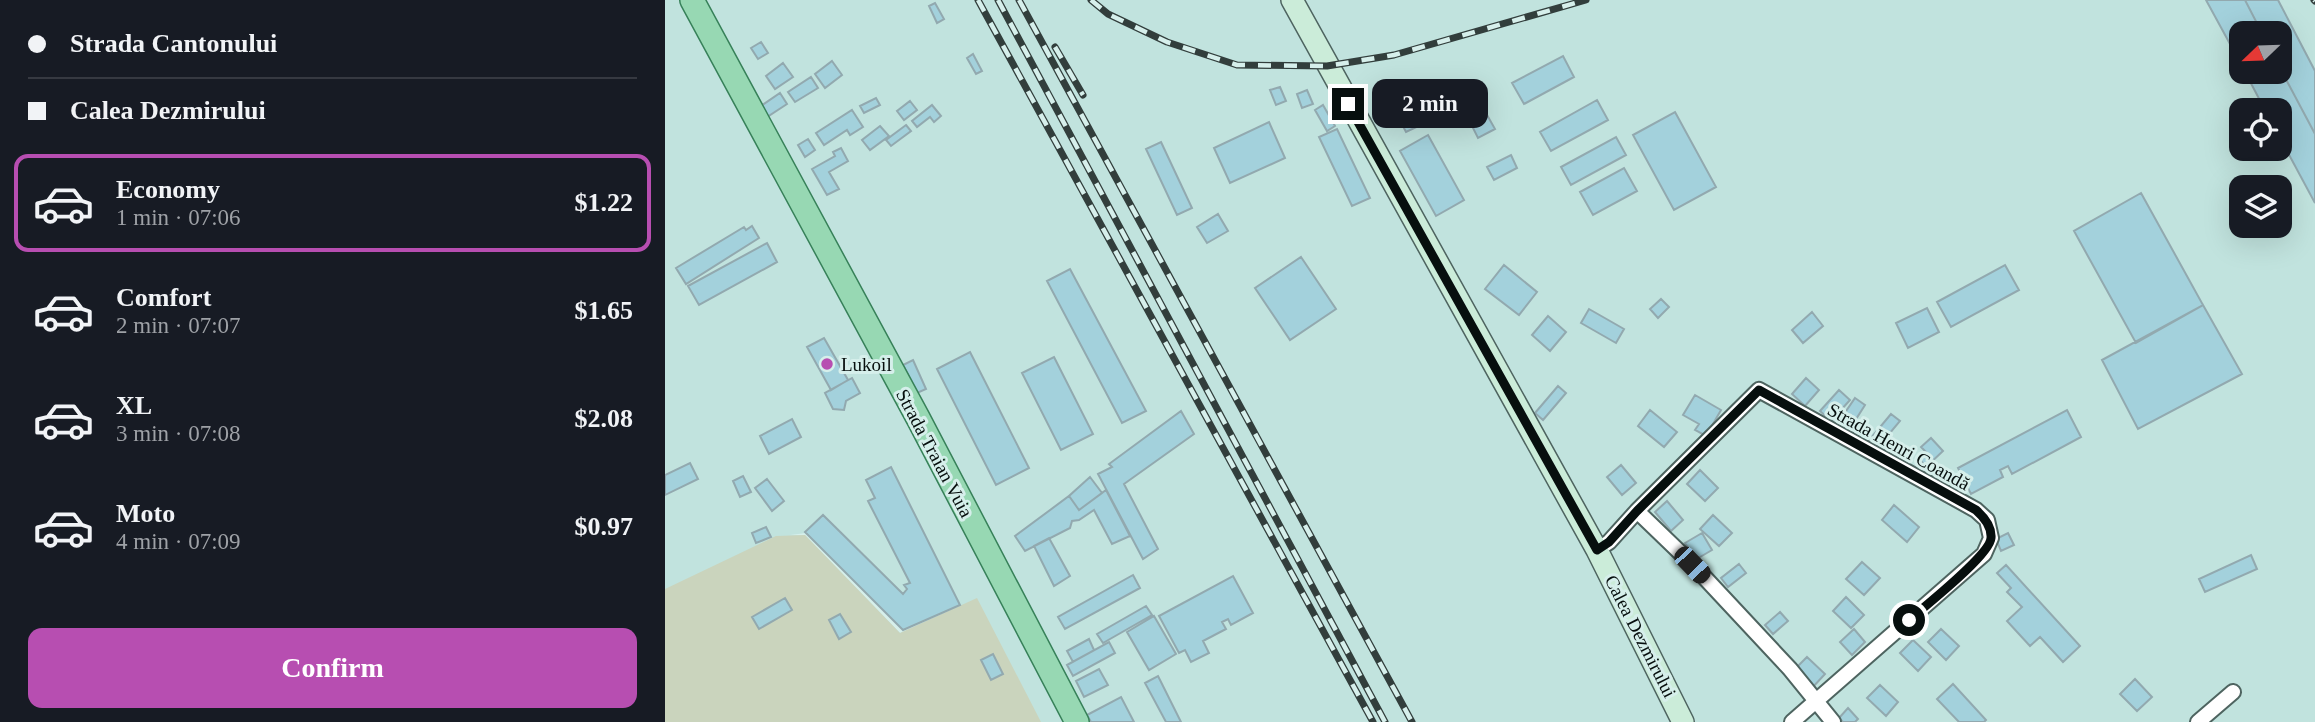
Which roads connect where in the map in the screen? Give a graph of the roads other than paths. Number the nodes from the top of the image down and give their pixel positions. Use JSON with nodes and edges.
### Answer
{"nodes":[{"id":1,"x":692,"y":0,"type":"edge"},
{"id":2,"x":1292,"y":0,"type":"edge"},
{"id":3,"x":1637,"y":511,"type":"junction"},
{"id":4,"x":1597,"y":550,"type":"junction"},
{"id":5,"x":2233,"y":692,"type":"dead end"},
{"id":6,"x":1815,"y":702,"type":"junction"},
{"id":7,"x":1077,"y":722,"type":"edge"},
{"id":8,"x":1683,"y":722,"type":"edge"},
{"id":9,"x":1792,"y":722,"type":"edge"},
{"id":10,"x":1833,"y":722,"type":"edge"},
{"id":11,"x":2198,"y":722,"type":"edge"}],
"edges":[{"from":1,"to":7,"type":"main road","name":"Strada Traian Vuia"},
{"from":2,"to":4,"type":"main road","name":"Calea Dezmirului"},
{"from":3,"to":4,"type":"street"},
{"from":3,"to":6,"type":"street"},
{"from":3,"to":6,"type":"street","name":"Strada Henri Coandă"},
{"from":4,"to":8,"type":"main road","name":"Calea Dezmirului"},
{"from":5,"to":11,"type":"street"},
{"from":6,"to":9,"type":"street"},
{"from":6,"to":10,"type":"street"}]}
